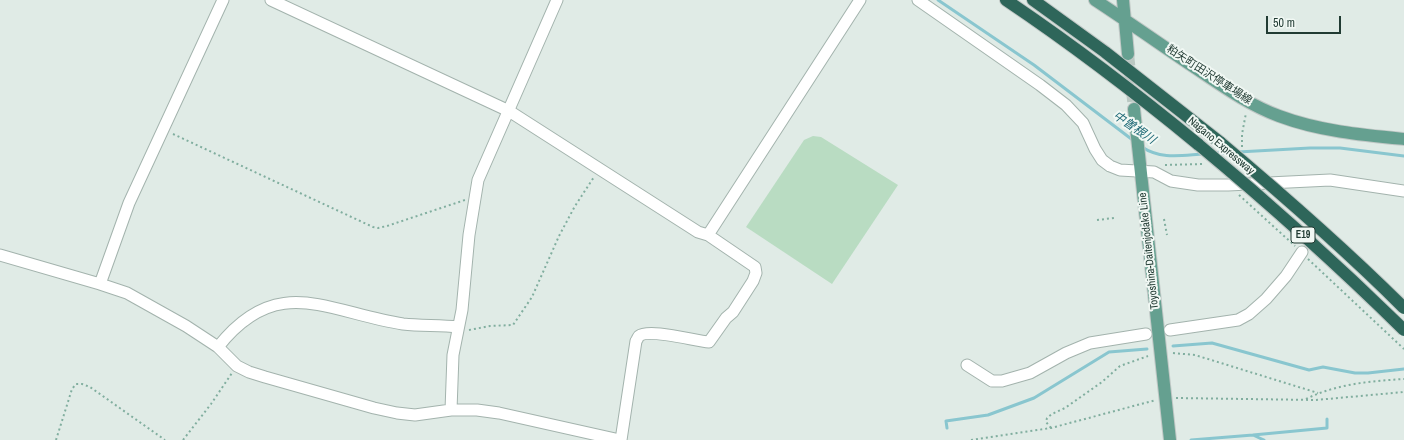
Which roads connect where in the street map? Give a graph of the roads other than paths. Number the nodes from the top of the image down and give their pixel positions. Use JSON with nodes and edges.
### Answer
{"nodes":[{"id":1,"x":223,"y":0,"type":"edge"},
{"id":2,"x":271,"y":0,"type":"edge"},
{"id":3,"x":557,"y":0,"type":"edge"},
{"id":4,"x":860,"y":0,"type":"edge"},
{"id":5,"x":918,"y":0,"type":"edge"},
{"id":6,"x":1006,"y":0,"type":"edge"},
{"id":7,"x":1033,"y":0,"type":"edge"},
{"id":8,"x":1096,"y":0,"type":"edge"},
{"id":9,"x":1123,"y":0,"type":"edge"},
{"id":10,"x":1125,"y":20,"type":"junction"},
{"id":11,"x":1128,"y":54,"type":"tunnel mouth"},
{"id":12,"x":1134,"y":109,"type":"tunnel mouth"},
{"id":13,"x":508,"y":110,"type":"junction"},
{"id":14,"x":1404,"y":139,"type":"edge"},
{"id":15,"x":1140,"y":171,"type":"junction"},
{"id":16,"x":1404,"y":192,"type":"edge"},
{"id":17,"x":708,"y":235,"type":"junction"},
{"id":18,"x":1302,"y":252,"type":"road end"},
{"id":19,"x":0,"y":255,"type":"edge"},
{"id":20,"x":100,"y":284,"type":"junction"},
{"id":21,"x":1404,"y":308,"type":"edge"},
{"id":22,"x":458,"y":327,"type":"junction"},
{"id":23,"x":1170,"y":330,"type":"dead end"},
{"id":24,"x":1404,"y":330,"type":"edge"},
{"id":25,"x":1146,"y":334,"type":"dead end"},
{"id":26,"x":218,"y":347,"type":"junction"},
{"id":27,"x":967,"y":365,"type":"dead end"},
{"id":28,"x":451,"y":410,"type":"junction"},
{"id":29,"x":620,"y":440,"type":"edge"},
{"id":30,"x":1170,"y":440,"type":"edge"}],
"edges":[{"from":1,"to":20,"type":"street"},
{"from":2,"to":13,"type":"street"},
{"from":3,"to":13,"type":"street"},
{"from":4,"to":17,"type":"street"},
{"from":5,"to":15,"type":"street"},
{"from":6,"to":24,"type":"highway","name":"Nagano Expressway","number":"E19","bridge":true},
{"from":7,"to":21,"type":"highway","name":"Nagano Expressway","number":"E19","bridge":true},
{"from":8,"to":10,"type":"main road","name":"粕矢町田沢停車場線"},
{"from":9,"to":10,"type":"main road"},
{"from":10,"to":11,"type":"main road"},
{"from":10,"to":14,"type":"main road","name":"粕矢町田沢停車場線"},
{"from":12,"to":15,"type":"main road","name":"Toyoshina-Daitenjodake Line"},
{"from":13,"to":17,"type":"street"},
{"from":13,"to":22,"type":"street"},
{"from":15,"to":16,"type":"street"},
{"from":15,"to":30,"type":"main road","name":"Toyoshina-Daitenjodake Line"},
{"from":17,"to":29,"type":"street"},
{"from":18,"to":23,"type":"street"},
{"from":19,"to":20,"type":"street"},
{"from":20,"to":26,"type":"street"},
{"from":22,"to":26,"type":"street"},
{"from":22,"to":28,"type":"street"},
{"from":25,"to":27,"type":"street"},
{"from":26,"to":28,"type":"street"},
{"from":28,"to":29,"type":"street"}]}
